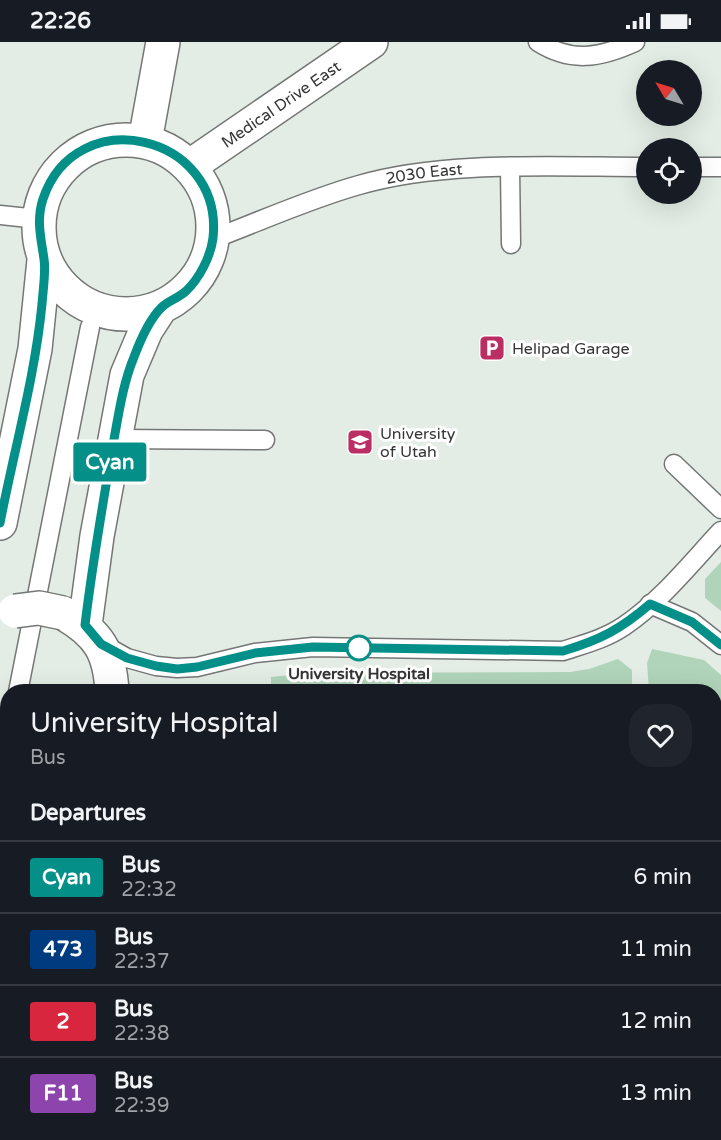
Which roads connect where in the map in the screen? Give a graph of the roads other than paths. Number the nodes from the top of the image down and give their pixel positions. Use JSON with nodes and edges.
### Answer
{"nodes":[{"id":1,"x":163,"y":42,"type":"edge"},
{"id":2,"x":371,"y":42,"type":"edge"},
{"id":3,"x":538,"y":42,"type":"edge"},
{"id":4,"x":635,"y":42,"type":"edge"},
{"id":5,"x":145,"y":141,"type":"junction"},
{"id":6,"x":190,"y":166,"type":"junction"},
{"id":7,"x":510,"y":167,"type":"junction"},
{"id":8,"x":636,"y":167,"type":"edge"},
{"id":9,"x":702,"y":167,"type":"edge"},
{"id":10,"x":721,"y":167,"type":"edge"},
{"id":11,"x":0,"y":215,"type":"edge"},
{"id":12,"x":38,"y":219,"type":"junction"},
{"id":13,"x":213,"y":239,"type":"junction"},
{"id":14,"x":511,"y":244,"type":"dead end"},
{"id":15,"x":45,"y":260,"type":"junction"},
{"id":16,"x":161,"y":307,"type":"junction"},
{"id":17,"x":90,"y":327,"type":"dead end"},
{"id":18,"x":114,"y":439,"type":"junction"},
{"id":19,"x":265,"y":440,"type":"dead end"},
{"id":20,"x":674,"y":464,"type":"dead end"},
{"id":21,"x":721,"y":508,"type":"edge"},
{"id":22,"x":0,"y":523,"type":"edge"},
{"id":23,"x":721,"y":531,"type":"edge"},
{"id":24,"x":650,"y":604,"type":"junction"},
{"id":25,"x":7,"y":615,"type":"edge"},
{"id":26,"x":83,"y":627,"type":"junction"},
{"id":27,"x":721,"y":645,"type":"edge"},
{"id":28,"x":20,"y":684,"type":"edge"},
{"id":29,"x":112,"y":684,"type":"edge"}],
"edges":[{"from":1,"to":5,"type":"street"},
{"from":2,"to":6,"type":"street","name":"Medical Drive East"},
{"from":3,"to":4,"type":"lane"},
{"from":5,"to":6,"type":"street"},
{"from":5,"to":12,"type":"street"},
{"from":6,"to":13,"type":"street"},
{"from":7,"to":8,"type":"lane","name":"2030 East"},
{"from":7,"to":13,"type":"lane","name":"2030 East"},
{"from":7,"to":14,"type":"lane"},
{"from":9,"to":10,"type":"lane"},
{"from":11,"to":12,"type":"lane"},
{"from":12,"to":15,"type":"street"},
{"from":13,"to":16,"type":"street"},
{"from":15,"to":16,"type":"street"},
{"from":15,"to":22,"type":"street"},
{"from":16,"to":18,"type":"street"},
{"from":17,"to":28,"type":"lane"},
{"from":18,"to":19,"type":"lane"},
{"from":18,"to":26,"type":"street"},
{"from":20,"to":21,"type":"lane"},
{"from":23,"to":24,"type":"lane"},
{"from":24,"to":26,"type":"lane"},
{"from":24,"to":27,"type":"lane"},
{"from":25,"to":26,"type":"street","bridge":true},
{"from":26,"to":29,"type":"street"}]}
